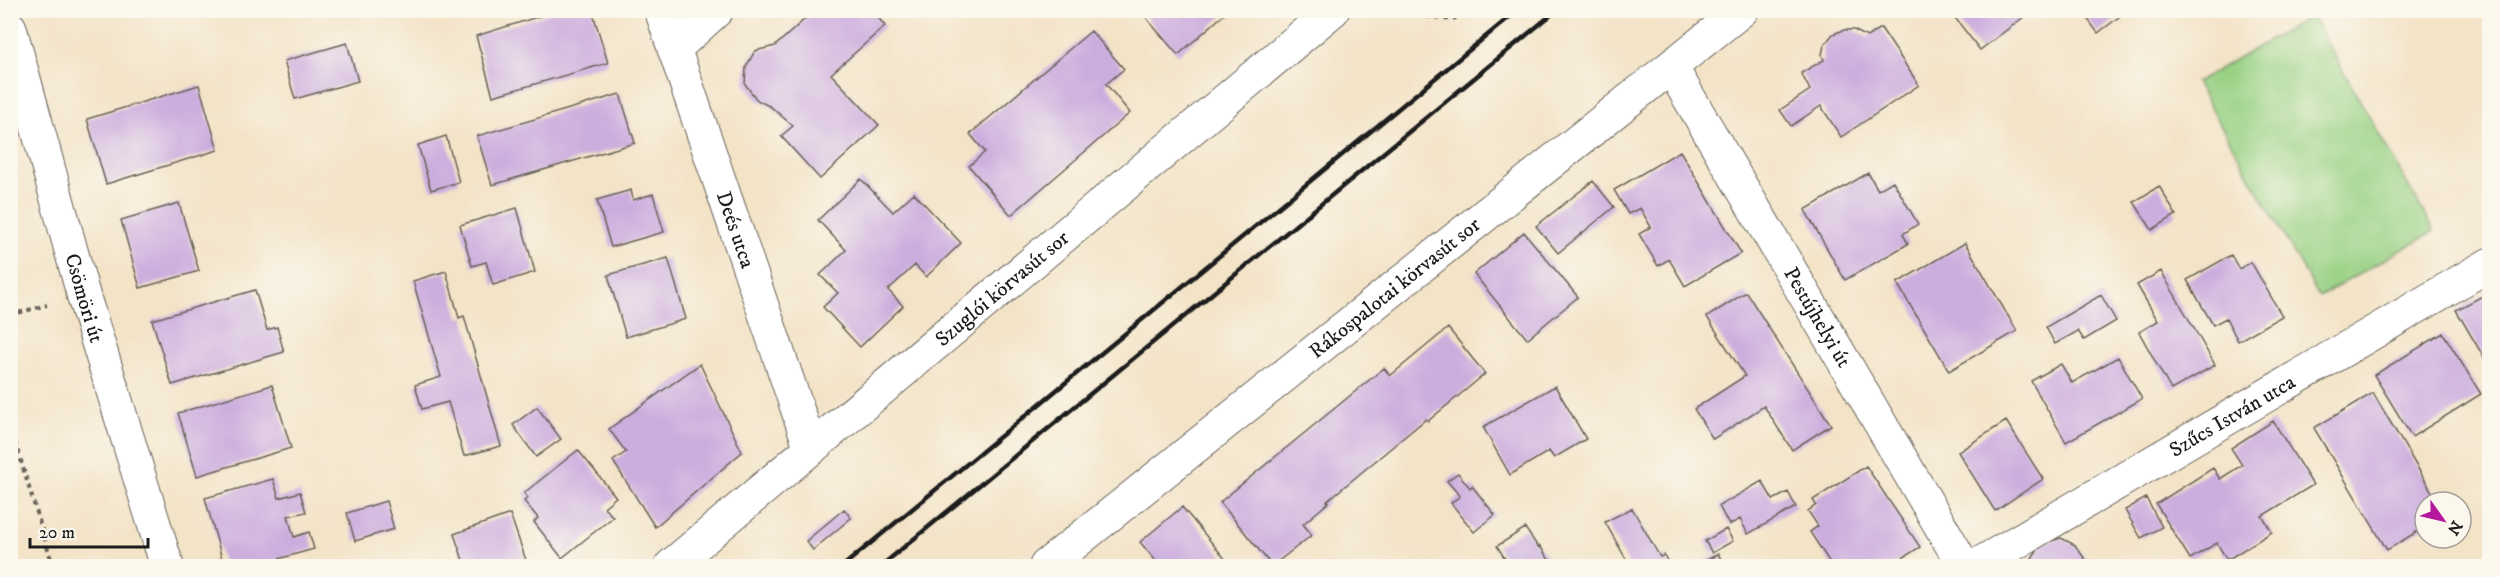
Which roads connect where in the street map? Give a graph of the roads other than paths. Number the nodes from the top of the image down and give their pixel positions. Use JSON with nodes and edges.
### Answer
{"nodes":[{"id":1,"x":661,"y":10,"type":"edge"},
{"id":2,"x":717,"y":10,"type":"edge"},
{"id":3,"x":1333,"y":10,"type":"edge"},
{"id":4,"x":1742,"y":10,"type":"edge"},
{"id":5,"x":10,"y":28,"type":"edge"},
{"id":6,"x":674,"y":49,"type":"junction"},
{"id":7,"x":1671,"y":67,"type":"junction"},
{"id":8,"x":2490,"y":264,"type":"edge"},
{"id":9,"x":811,"y":449,"type":"junction"},
{"id":10,"x":167,"y":567,"type":"edge"},
{"id":11,"x":671,"y":567,"type":"edge"},
{"id":12,"x":1046,"y":567,"type":"edge"},
{"id":13,"x":1964,"y":567,"type":"edge"},
{"id":14,"x":1976,"y":567,"type":"edge"}],
"edges":[{"from":1,"to":6,"type":"street","name":"Deés utca"},
{"from":2,"to":6,"type":"street"},
{"from":3,"to":9,"type":"street","name":"Szuglói körvasút sor"},
{"from":4,"to":7,"type":"street","name":"Rákospalotai körvasút sor"},
{"from":5,"to":10,"type":"street","name":"Csömöri út"},
{"from":6,"to":9,"type":"street","name":"Deés utca"},
{"from":7,"to":12,"type":"street","name":"Rákospalotai körvasút sor"},
{"from":7,"to":13,"type":"street","name":"Pestújhelyi út"},
{"from":8,"to":14,"type":"street","name":"Szűcs István utca"},
{"from":9,"to":11,"type":"street","name":"Szuglói körvasút sor"}]}
